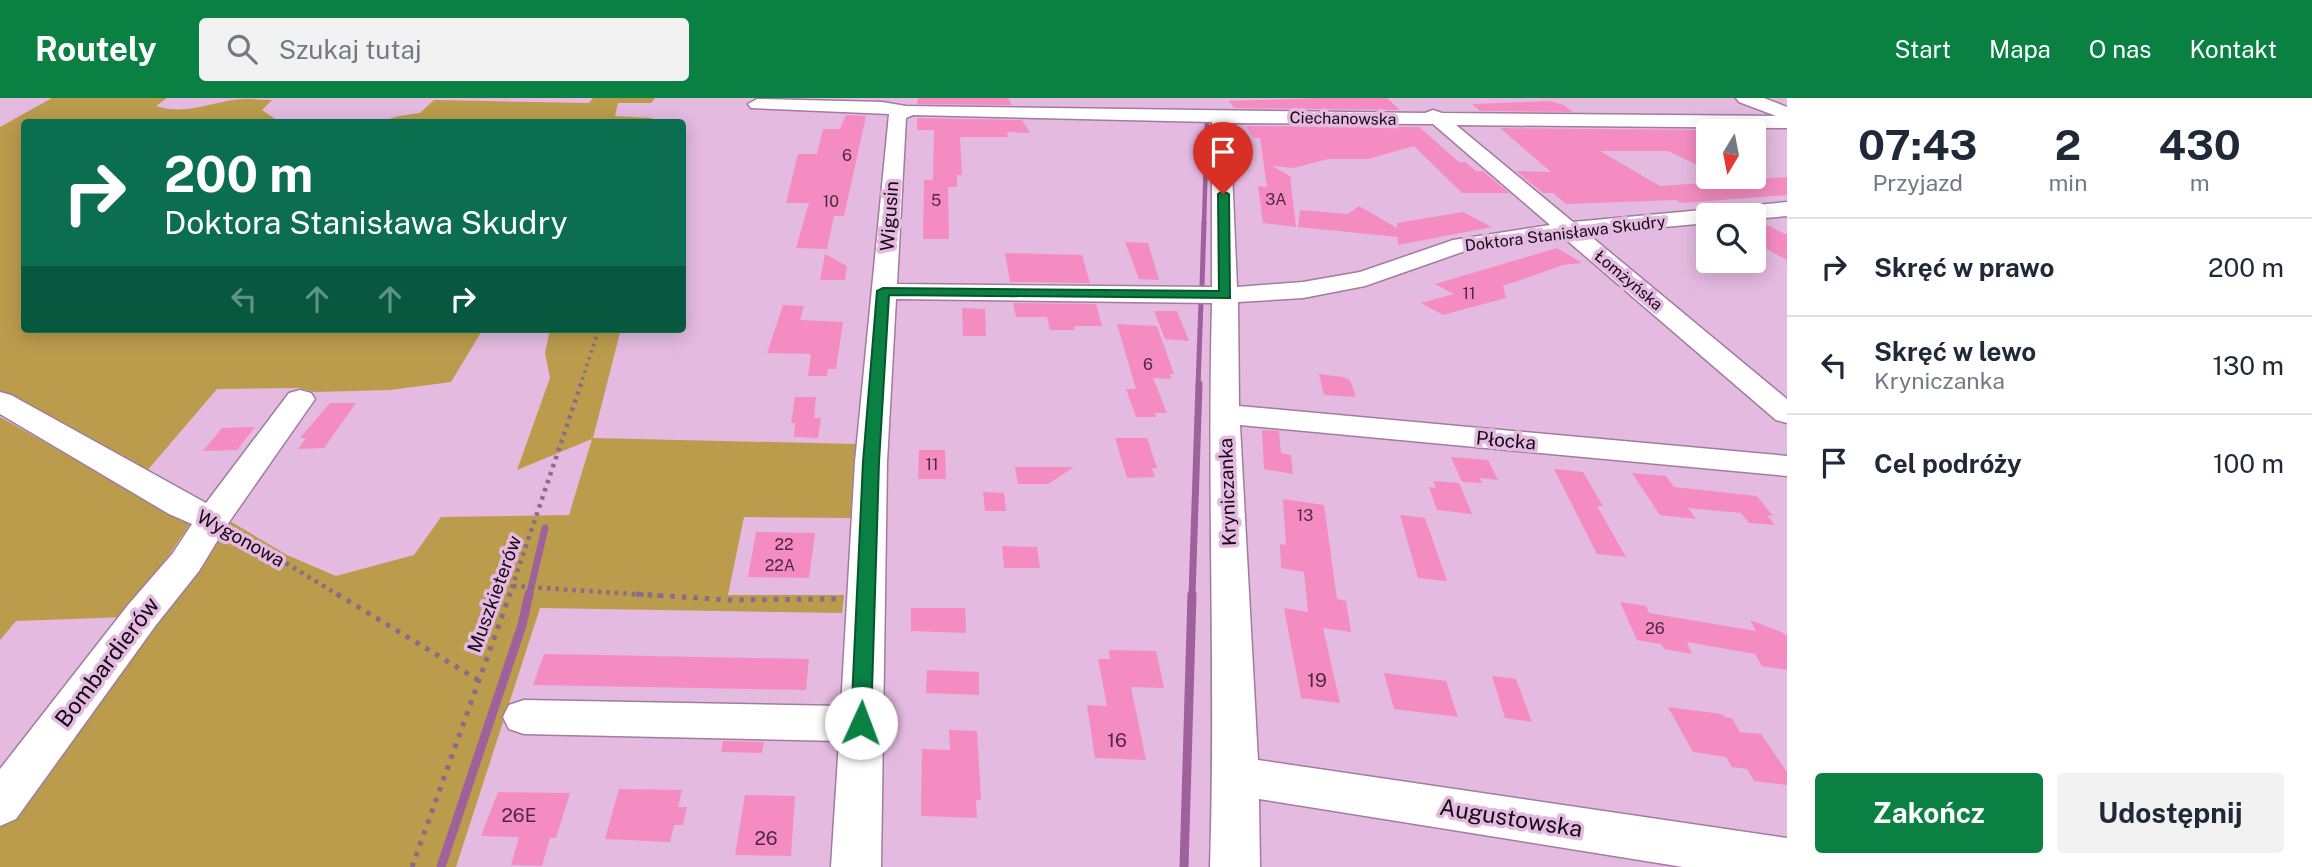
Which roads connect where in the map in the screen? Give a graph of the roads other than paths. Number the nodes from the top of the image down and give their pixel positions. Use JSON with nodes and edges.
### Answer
{"nodes":[{"id":1,"x":1078,"y":98,"type":"edge"},
{"id":2,"x":1746,"y":98,"type":"edge"},
{"id":3,"x":1415,"y":103,"type":"dead end"},
{"id":4,"x":757,"y":104,"type":"dead end"},
{"id":5,"x":902,"y":112,"type":"junction"},
{"id":6,"x":1091,"y":114,"type":"junction"},
{"id":7,"x":1787,"y":114,"type":"edge"},
{"id":8,"x":1221,"y":117,"type":"junction"},
{"id":9,"x":1438,"y":119,"type":"junction"},
{"id":10,"x":1787,"y":122,"type":"edge"},
{"id":11,"x":1787,"y":209,"type":"edge"},
{"id":12,"x":1766,"y":211,"type":"edge"},
{"id":13,"x":1766,"y":214,"type":"edge"},
{"id":14,"x":1696,"y":217,"type":"edge"},
{"id":15,"x":1787,"y":224,"type":"edge"},
{"id":16,"x":1570,"y":229,"type":"junction"},
{"id":17,"x":883,"y":291,"type":"junction"},
{"id":18,"x":1225,"y":295,"type":"junction"},
{"id":19,"x":300,"y":399,"type":"dead end"},
{"id":20,"x":0,"y":401,"type":"edge"},
{"id":21,"x":1224,"y":414,"type":"junction"},
{"id":22,"x":1787,"y":414,"type":"edge"},
{"id":23,"x":1787,"y":466,"type":"edge"},
{"id":24,"x":213,"y":519,"type":"junction"},
{"id":25,"x":524,"y":717,"type":"dead end"},
{"id":26,"x":861,"y":723,"type":"junction"},
{"id":27,"x":1236,"y":776,"type":"junction"},
{"id":28,"x":0,"y":805,"type":"edge"},
{"id":29,"x":1787,"y":861,"type":"edge"},
{"id":30,"x":856,"y":867,"type":"edge"},
{"id":31,"x":1236,"y":867,"type":"edge"}],
"edges":[{"from":1,"to":6,"type":"street"},
{"from":2,"to":7,"type":"main road"},
{"from":3,"to":9,"type":"street","name":"Łomżyńska"},
{"from":4,"to":5,"type":"street","name":"Ciechanowska"},
{"from":5,"to":6,"type":"street","name":"Ciechanowska"},
{"from":5,"to":17,"type":"street","name":"Wigusin"},
{"from":6,"to":8,"type":"street","name":"Ciechanowska"},
{"from":8,"to":9,"type":"street","name":"Ciechanowska"},
{"from":8,"to":18,"type":"street","name":"Kryniczanka"},
{"from":9,"to":10,"type":"street","name":"Ciechanowska"},
{"from":9,"to":16,"type":"street","name":"Łomżyńska"},
{"from":11,"to":12,"type":"street"},
{"from":13,"to":15,"type":"street"},
{"from":14,"to":16,"type":"street","name":"Doktora Stanisława Skudry"},
{"from":16,"to":18,"type":"street","name":"Doktora Stanisława Skudry"},
{"from":16,"to":22,"type":"street","name":"Łomżyńska"},
{"from":17,"to":18,"type":"street","name":"Doktora Stanisława Skudry"},
{"from":17,"to":26,"type":"street","name":"Wigusin"},
{"from":18,"to":21,"type":"street","name":"Kryniczanka"},
{"from":19,"to":24,"type":"street","name":"Bombardierów"},
{"from":20,"to":24,"type":"street","name":"Wygonowa"},
{"from":21,"to":23,"type":"street","name":"Płocka"},
{"from":21,"to":27,"type":"street","name":"Kryniczanka"},
{"from":24,"to":28,"type":"street","name":"Bombardierów"},
{"from":25,"to":26,"type":"street"},
{"from":26,"to":30,"type":"street","name":"Wigusin"},
{"from":27,"to":29,"type":"street","name":"Augustowska"},
{"from":27,"to":31,"type":"street","name":"Kryniczanka"}]}
